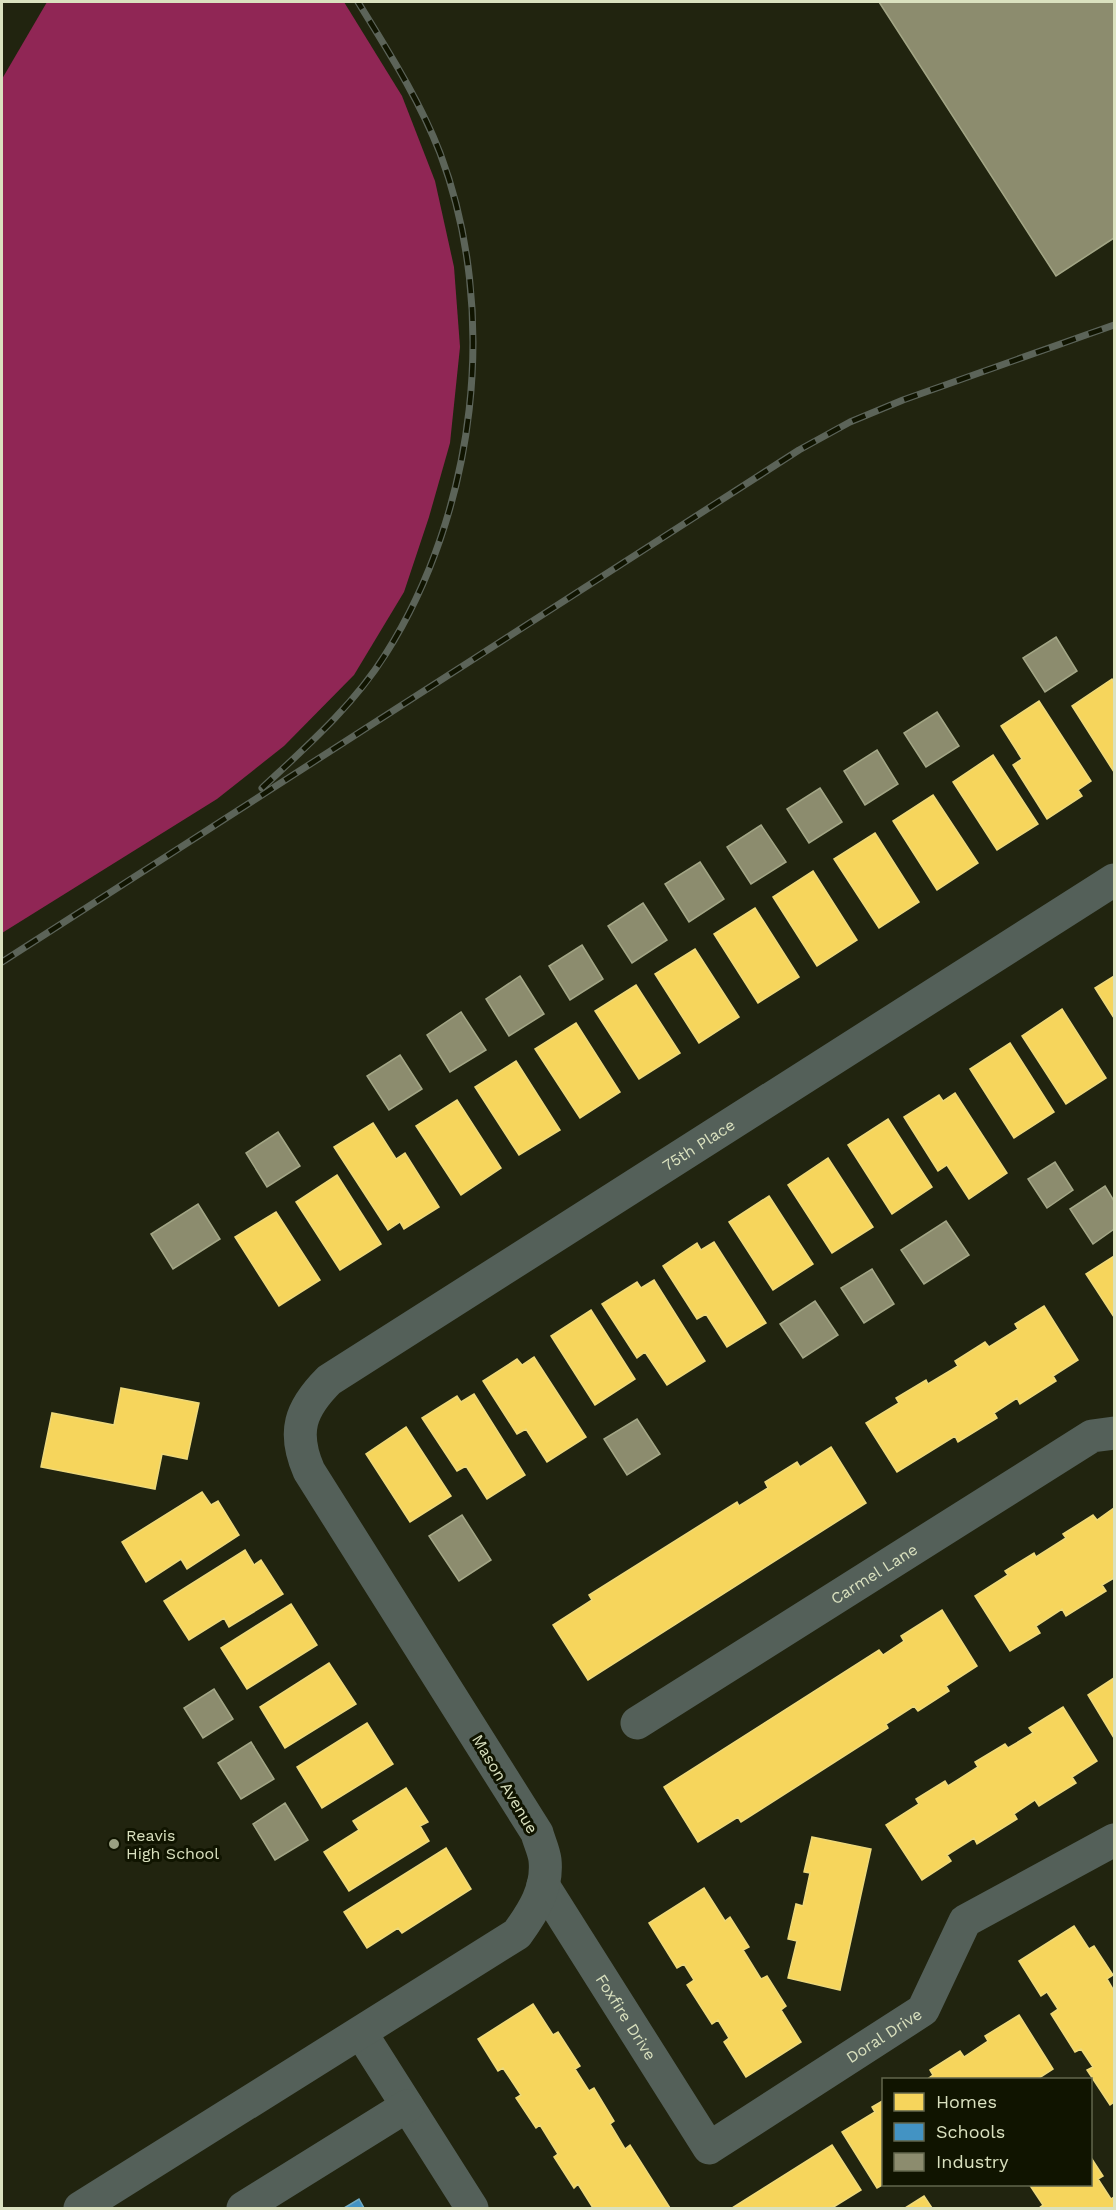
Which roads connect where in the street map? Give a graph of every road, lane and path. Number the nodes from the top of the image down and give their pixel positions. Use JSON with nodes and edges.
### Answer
{"nodes":[{"id":1,"x":1114,"y":880,"type":"edge"},
{"id":2,"x":300,"y":1426,"type":"joint"},
{"id":3,"x":1114,"y":1433,"type":"edge"},
{"id":4,"x":637,"y":1723,"type":"dead end"},
{"id":5,"x":1110,"y":1853,"type":"edge"},
{"id":6,"x":543,"y":1885,"type":"junction"},
{"id":7,"x":361,"y":2032,"type":"junction"},
{"id":8,"x":408,"y":2106,"type":"junction"},
{"id":9,"x":709,"y":2148,"type":"joint"},
{"id":10,"x":80,"y":2208,"type":"edge"},
{"id":11,"x":243,"y":2208,"type":"edge"},
{"id":12,"x":472,"y":2208,"type":"edge"}],
"edges":[{"from":1,"to":2,"type":"street","name":"75th Place"},
{"from":2,"to":6,"type":"street","name":"Mason Avenue"},
{"from":3,"to":4,"type":"street","name":"Carmel Lane"},
{"from":5,"to":9,"type":"street","name":"Doral Drive"},
{"from":6,"to":7,"type":"street","name":"Mason Avenue"},
{"from":6,"to":9,"type":"street","name":"Foxfire Drive"},
{"from":7,"to":8,"type":"street"},
{"from":7,"to":10,"type":"street","name":"Mason Avenue"},
{"from":8,"to":11,"type":"street"},
{"from":8,"to":12,"type":"street"}]}
